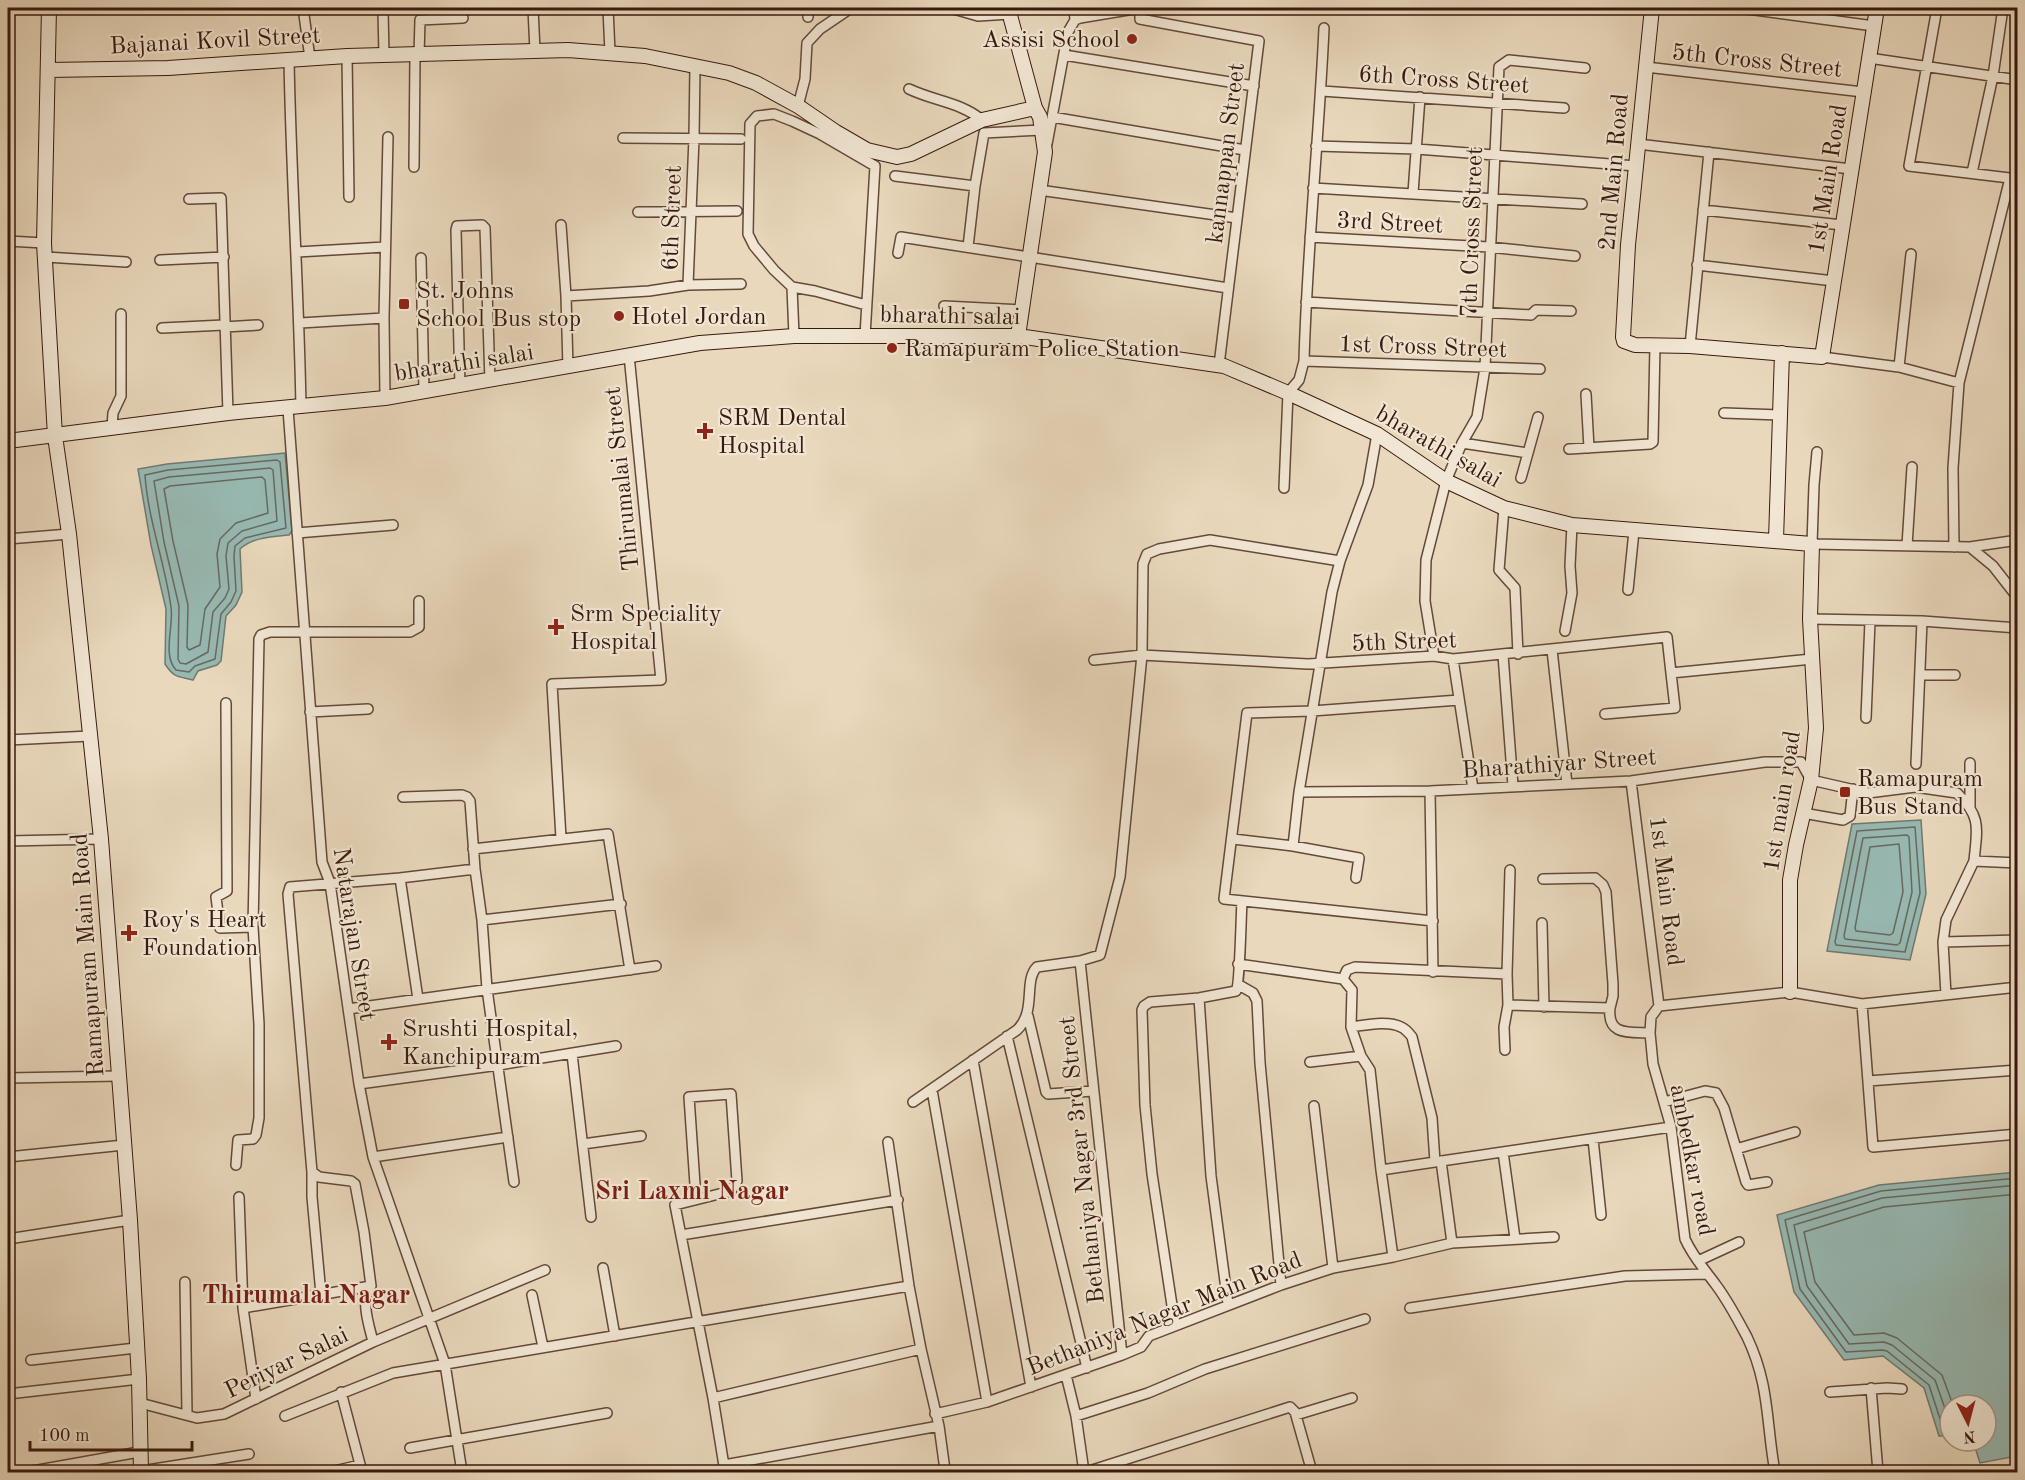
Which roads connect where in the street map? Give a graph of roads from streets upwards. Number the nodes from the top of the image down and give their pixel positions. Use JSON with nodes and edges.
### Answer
{"nodes":[{"id":1,"x":50,"y":8,"type":"edge"},
{"id":2,"x":303,"y":8,"type":"edge"},
{"id":3,"x":381,"y":8,"type":"edge"},
{"id":4,"x":533,"y":8,"type":"edge"},
{"id":5,"x":608,"y":8,"type":"edge"},
{"id":6,"x":851,"y":8,"type":"edge"},
{"id":7,"x":950,"y":8,"type":"edge"},
{"id":8,"x":1074,"y":8,"type":"edge"},
{"id":9,"x":1140,"y":8,"type":"edge"},
{"id":10,"x":1652,"y":8,"type":"edge"},
{"id":11,"x":1740,"y":8,"type":"edge"},
{"id":12,"x":1877,"y":8,"type":"edge"},
{"id":13,"x":1937,"y":8,"type":"edge"},
{"id":14,"x":2003,"y":8,"type":"edge"},
{"id":15,"x":1009,"y":11,"type":"edge"},
{"id":16,"x":463,"y":18,"type":"dead end"},
{"id":17,"x":1075,"y":20,"type":"junction"},
{"id":18,"x":1874,"y":26,"type":"junction"},
{"id":19,"x":1324,"y":28,"type":"dead end"},
{"id":20,"x":535,"y":51,"type":"junction"},
{"id":21,"x":610,"y":53,"type":"junction"},
{"id":22,"x":384,"y":55,"type":"junction"},
{"id":23,"x":417,"y":55,"type":"junction"},
{"id":24,"x":1064,"y":55,"type":"junction"},
{"id":25,"x":347,"y":56,"type":"junction"},
{"id":26,"x":310,"y":58,"type":"junction"},
{"id":27,"x":1869,"y":58,"type":"junction"},
{"id":28,"x":289,"y":59,"type":"junction"},
{"id":29,"x":694,"y":66,"type":"junction"},
{"id":30,"x":1928,"y":66,"type":"junction"},
{"id":31,"x":1646,"y":67,"type":"junction"},
{"id":32,"x":1586,"y":68,"type":"dead end"},
{"id":33,"x":49,"y":70,"type":"junction"},
{"id":34,"x":1993,"y":76,"type":"junction"},
{"id":35,"x":2018,"y":80,"type":"edge"},
{"id":36,"x":1254,"y":86,"type":"junction"},
{"id":37,"x":909,"y":89,"type":"dead end"},
{"id":38,"x":1322,"y":90,"type":"junction"},
{"id":39,"x":1863,"y":92,"type":"junction"},
{"id":40,"x":1420,"y":97,"type":"junction"},
{"id":41,"x":1497,"y":102,"type":"junction"},
{"id":42,"x":798,"y":106,"type":"junction"},
{"id":43,"x":1035,"y":108,"type":"junction"},
{"id":44,"x":1564,"y":108,"type":"dead end"},
{"id":45,"x":1052,"y":117,"type":"junction"},
{"id":46,"x":982,"y":120,"type":"junction"},
{"id":47,"x":1042,"y":130,"type":"junction"},
{"id":48,"x":388,"y":137,"type":"dead end"},
{"id":49,"x":623,"y":138,"type":"dead end"},
{"id":50,"x":694,"y":138,"type":"junction"},
{"id":51,"x":741,"y":139,"type":"dead end"},
{"id":52,"x":1638,"y":144,"type":"junction"},
{"id":53,"x":1316,"y":146,"type":"junction"},
{"id":54,"x":1417,"y":149,"type":"junction"},
{"id":55,"x":1245,"y":150,"type":"junction"},
{"id":56,"x":1045,"y":152,"type":"junction"},
{"id":57,"x":1709,"y":152,"type":"junction"},
{"id":58,"x":1494,"y":154,"type":"junction"},
{"id":59,"x":1636,"y":166,"type":"junction"},
{"id":60,"x":414,"y":167,"type":"dead end"},
{"id":61,"x":1851,"y":169,"type":"junction"},
{"id":62,"x":1972,"y":173,"type":"junction"},
{"id":63,"x":895,"y":176,"type":"dead end"},
{"id":64,"x":2014,"y":179,"type":"edge"},
{"id":65,"x":975,"y":186,"type":"junction"},
{"id":66,"x":1313,"y":188,"type":"junction"},
{"id":67,"x":1039,"y":190,"type":"junction"},
{"id":68,"x":1413,"y":193,"type":"junction"},
{"id":69,"x":349,"y":197,"type":"dead end"},
{"id":70,"x":1492,"y":198,"type":"junction"},
{"id":71,"x":189,"y":199,"type":"dead end"},
{"id":72,"x":1582,"y":204,"type":"dead end"},
{"id":73,"x":1703,"y":210,"type":"junction"},
{"id":74,"x":691,"y":211,"type":"junction"},
{"id":75,"x":737,"y":211,"type":"dead end"},
{"id":76,"x":638,"y":212,"type":"dead end"},
{"id":77,"x":1237,"y":218,"type":"junction"},
{"id":78,"x":561,"y":225,"type":"dead end"},
{"id":79,"x":1842,"y":225,"type":"junction"},
{"id":80,"x":1310,"y":237,"type":"junction"},
{"id":81,"x":8,"y":241,"type":"edge"},
{"id":82,"x":385,"y":247,"type":"junction"},
{"id":83,"x":968,"y":247,"type":"junction"},
{"id":84,"x":1489,"y":247,"type":"junction"},
{"id":85,"x":45,"y":250,"type":"junction"},
{"id":86,"x":297,"y":252,"type":"junction"},
{"id":87,"x":898,"y":253,"type":"dead end"},
{"id":88,"x":1911,"y":254,"type":"dead end"},
{"id":89,"x":1575,"y":256,"type":"dead end"},
{"id":90,"x":224,"y":257,"type":"junction"},
{"id":91,"x":1029,"y":257,"type":"junction"},
{"id":92,"x":421,"y":258,"type":"dead end"},
{"id":93,"x":160,"y":260,"type":"dead end"},
{"id":94,"x":126,"y":262,"type":"dead end"},
{"id":95,"x":1697,"y":265,"type":"junction"},
{"id":96,"x":1834,"y":281,"type":"junction"},
{"id":97,"x":741,"y":284,"type":"dead end"},
{"id":98,"x":688,"y":285,"type":"junction"},
{"id":99,"x":792,"y":287,"type":"junction"},
{"id":100,"x":1228,"y":288,"type":"junction"},
{"id":101,"x":566,"y":296,"type":"junction"},
{"id":102,"x":1306,"y":302,"type":"junction"},
{"id":103,"x":866,"y":305,"type":"junction"},
{"id":104,"x":944,"y":306,"type":"dead end"},
{"id":105,"x":1022,"y":310,"type":"junction"},
{"id":106,"x":1570,"y":311,"type":"dead end"},
{"id":107,"x":1487,"y":312,"type":"junction"},
{"id":108,"x":121,"y":314,"type":"dead end"},
{"id":109,"x":384,"y":318,"type":"junction"},
{"id":110,"x":300,"y":323,"type":"junction"},
{"id":111,"x":258,"y":325,"type":"dead end"},
{"id":112,"x":224,"y":326,"type":"junction"},
{"id":113,"x":162,"y":328,"type":"dead end"},
{"id":114,"x":794,"y":336,"type":"junction"},
{"id":115,"x":865,"y":336,"type":"junction"},
{"id":116,"x":1018,"y":336,"type":"junction"},
{"id":117,"x":1655,"y":345,"type":"junction"},
{"id":118,"x":1690,"y":346,"type":"junction"},
{"id":119,"x":1782,"y":353,"type":"junction"},
{"id":120,"x":629,"y":355,"type":"junction"},
{"id":121,"x":1822,"y":357,"type":"junction"},
{"id":122,"x":1304,"y":361,"type":"junction"},
{"id":123,"x":1219,"y":365,"type":"junction"},
{"id":124,"x":1899,"y":367,"type":"junction"},
{"id":125,"x":568,"y":368,"type":"junction"},
{"id":126,"x":1485,"y":368,"type":"junction"},
{"id":127,"x":1540,"y":369,"type":"dead end"},
{"id":128,"x":490,"y":381,"type":"junction"},
{"id":129,"x":1959,"y":383,"type":"junction"},
{"id":130,"x":460,"y":386,"type":"junction"},
{"id":131,"x":424,"y":392,"type":"junction"},
{"id":132,"x":1288,"y":393,"type":"junction"},
{"id":133,"x":1586,"y":393,"type":"dead end"},
{"id":134,"x":385,"y":398,"type":"junction"},
{"id":135,"x":294,"y":408,"type":"junction"},
{"id":136,"x":228,"y":413,"type":"junction"},
{"id":137,"x":1724,"y":413,"type":"dead end"},
{"id":138,"x":1780,"y":415,"type":"junction"},
{"id":139,"x":1538,"y":417,"type":"dead end"},
{"id":140,"x":112,"y":428,"type":"junction"},
{"id":141,"x":1377,"y":434,"type":"junction"},
{"id":142,"x":55,"y":436,"type":"junction"},
{"id":143,"x":8,"y":441,"type":"edge"},
{"id":144,"x":1462,"y":443,"type":"junction"},
{"id":145,"x":1588,"y":448,"type":"junction"},
{"id":146,"x":1569,"y":449,"type":"dead end"},
{"id":147,"x":1817,"y":452,"type":"dead end"},
{"id":148,"x":1527,"y":453,"type":"junction"},
{"id":149,"x":1912,"y":467,"type":"dead end"},
{"id":150,"x":1521,"y":478,"type":"dead end"},
{"id":151,"x":1446,"y":480,"type":"junction"},
{"id":152,"x":1284,"y":488,"type":"dead end"},
{"id":153,"x":1504,"y":508,"type":"junction"},
{"id":154,"x":393,"y":525,"type":"dead end"},
{"id":155,"x":1572,"y":525,"type":"junction"},
{"id":156,"x":1634,"y":531,"type":"junction"},
{"id":157,"x":297,"y":533,"type":"junction"},
{"id":158,"x":69,"y":534,"type":"junction"},
{"id":159,"x":8,"y":540,"type":"edge"},
{"id":160,"x":1776,"y":540,"type":"junction"},
{"id":161,"x":2018,"y":540,"type":"edge"},
{"id":162,"x":1812,"y":544,"type":"junction"},
{"id":163,"x":1907,"y":546,"type":"junction"},
{"id":164,"x":1954,"y":547,"type":"junction"},
{"id":165,"x":1970,"y":547,"type":"junction"},
{"id":166,"x":1340,"y":561,"type":"junction"},
{"id":167,"x":1628,"y":590,"type":"dead end"},
{"id":168,"x":2018,"y":598,"type":"edge"},
{"id":169,"x":418,"y":602,"type":"dead end"},
{"id":170,"x":1809,"y":620,"type":"junction"},
{"id":171,"x":1870,"y":621,"type":"junction"},
{"id":172,"x":1922,"y":621,"type":"junction"},
{"id":173,"x":2018,"y":628,"type":"edge"},
{"id":174,"x":304,"y":631,"type":"junction"},
{"id":175,"x":1565,"y":631,"type":"dead end"},
{"id":176,"x":1552,"y":650,"type":"junction"},
{"id":177,"x":1518,"y":654,"type":"junction"},
{"id":178,"x":1142,"y":655,"type":"junction"},
{"id":179,"x":1503,"y":655,"type":"junction"},
{"id":180,"x":1434,"y":656,"type":"junction"},
{"id":181,"x":1453,"y":659,"type":"junction"},
{"id":182,"x":1812,"y":659,"type":"junction"},
{"id":183,"x":1094,"y":660,"type":"dead end"},
{"id":184,"x":1321,"y":664,"type":"junction"},
{"id":185,"x":1671,"y":673,"type":"junction"},
{"id":186,"x":1920,"y":675,"type":"junction"},
{"id":187,"x":1955,"y":675,"type":"dead end"},
{"id":188,"x":1459,"y":700,"type":"junction"},
{"id":189,"x":226,"y":703,"type":"dead end"},
{"id":190,"x":368,"y":709,"type":"dead end"},
{"id":191,"x":1312,"y":711,"type":"junction"},
{"id":192,"x":310,"y":712,"type":"junction"},
{"id":193,"x":1605,"y":714,"type":"dead end"},
{"id":194,"x":1866,"y":718,"type":"dead end"},
{"id":195,"x":90,"y":736,"type":"junction"},
{"id":196,"x":8,"y":740,"type":"edge"},
{"id":197,"x":1970,"y":763,"type":"dead end"},
{"id":198,"x":1916,"y":764,"type":"dead end"},
{"id":199,"x":1811,"y":780,"type":"junction"},
{"id":200,"x":1631,"y":781,"type":"junction"},
{"id":201,"x":1567,"y":784,"type":"junction"},
{"id":202,"x":1513,"y":786,"type":"junction"},
{"id":203,"x":1473,"y":789,"type":"junction"},
{"id":204,"x":1852,"y":789,"type":"junction"},
{"id":205,"x":1299,"y":792,"type":"junction"},
{"id":206,"x":1430,"y":792,"type":"junction"},
{"id":207,"x":403,"y":797,"type":"dead end"},
{"id":208,"x":1970,"y":807,"type":"junction"},
{"id":209,"x":1803,"y":813,"type":"junction"},
{"id":210,"x":101,"y":838,"type":"junction"},
{"id":211,"x":561,"y":838,"type":"junction"},
{"id":212,"x":1233,"y":840,"type":"junction"},
{"id":213,"x":8,"y":842,"type":"edge"},
{"id":214,"x":1293,"y":846,"type":"junction"},
{"id":215,"x":473,"y":849,"type":"junction"},
{"id":216,"x":1974,"y":861,"type":"junction"},
{"id":217,"x":2018,"y":862,"type":"edge"},
{"id":218,"x":475,"y":869,"type":"junction"},
{"id":219,"x":1510,"y":870,"type":"dead end"},
{"id":220,"x":400,"y":878,"type":"junction"},
{"id":221,"x":1356,"y":878,"type":"dead end"},
{"id":222,"x":1543,"y":879,"type":"dead end"},
{"id":223,"x":330,"y":883,"type":"junction"},
{"id":224,"x":1242,"y":901,"type":"junction"},
{"id":225,"x":621,"y":904,"type":"junction"},
{"id":226,"x":482,"y":920,"type":"junction"},
{"id":227,"x":1433,"y":921,"type":"junction"},
{"id":228,"x":1542,"y":923,"type":"dead end"},
{"id":229,"x":253,"y":927,"type":"junction"},
{"id":230,"x":2018,"y":940,"type":"edge"},
{"id":231,"x":1943,"y":942,"type":"junction"},
{"id":232,"x":1080,"y":961,"type":"junction"},
{"id":233,"x":1238,"y":964,"type":"junction"},
{"id":234,"x":656,"y":966,"type":"dead end"},
{"id":235,"x":630,"y":970,"type":"junction"},
{"id":236,"x":1433,"y":972,"type":"junction"},
{"id":237,"x":1507,"y":974,"type":"junction"},
{"id":238,"x":1343,"y":979,"type":"junction"},
{"id":239,"x":1239,"y":985,"type":"junction"},
{"id":240,"x":2018,"y":987,"type":"edge"},
{"id":241,"x":487,"y":989,"type":"junction"},
{"id":242,"x":1790,"y":992,"type":"junction"},
{"id":243,"x":1946,"y":995,"type":"junction"},
{"id":244,"x":1198,"y":998,"type":"junction"},
{"id":245,"x":418,"y":999,"type":"junction"},
{"id":246,"x":1862,"y":1004,"type":"junction"},
{"id":247,"x":1508,"y":1005,"type":"junction"},
{"id":248,"x":1659,"y":1006,"type":"junction"},
{"id":249,"x":1544,"y":1007,"type":"junction"},
{"id":250,"x":1610,"y":1008,"type":"junction"},
{"id":251,"x":348,"y":1009,"type":"junction"},
{"id":252,"x":1027,"y":1013,"type":"junction"},
{"id":253,"x":1351,"y":1027,"type":"junction"},
{"id":254,"x":1650,"y":1033,"type":"junction"},
{"id":255,"x":1007,"y":1036,"type":"junction"},
{"id":256,"x":615,"y":1046,"type":"dead end"},
{"id":257,"x":8,"y":1048,"type":"edge"},
{"id":258,"x":1505,"y":1050,"type":"dead end"},
{"id":259,"x":572,"y":1054,"type":"junction"},
{"id":260,"x":1362,"y":1056,"type":"junction"},
{"id":261,"x":973,"y":1060,"type":"junction"},
{"id":262,"x":1310,"y":1062,"type":"dead end"},
{"id":263,"x":499,"y":1065,"type":"junction"},
{"id":264,"x":2018,"y":1071,"type":"edge"},
{"id":265,"x":118,"y":1076,"type":"junction"},
{"id":266,"x":8,"y":1078,"type":"edge"},
{"id":267,"x":1868,"y":1081,"type":"junction"},
{"id":268,"x":359,"y":1084,"type":"junction"},
{"id":269,"x":932,"y":1090,"type":"junction"},
{"id":270,"x":1093,"y":1091,"type":"junction"},
{"id":271,"x":913,"y":1102,"type":"dead end"},
{"id":272,"x":1664,"y":1102,"type":"junction"},
{"id":273,"x":1314,"y":1106,"type":"dead end"},
{"id":274,"x":1671,"y":1127,"type":"junction"},
{"id":275,"x":1795,"y":1132,"type":"dead end"},
{"id":276,"x":2018,"y":1134,"type":"edge"},
{"id":277,"x":641,"y":1136,"type":"dead end"},
{"id":278,"x":508,"y":1137,"type":"junction"},
{"id":279,"x":1593,"y":1139,"type":"junction"},
{"id":280,"x":888,"y":1142,"type":"dead end"},
{"id":281,"x":583,"y":1144,"type":"junction"},
{"id":282,"x":124,"y":1145,"type":"junction"},
{"id":283,"x":1736,"y":1149,"type":"junction"},
{"id":284,"x":1503,"y":1152,"type":"junction"},
{"id":285,"x":8,"y":1157,"type":"edge"},
{"id":286,"x":373,"y":1157,"type":"junction"},
{"id":287,"x":1438,"y":1161,"type":"junction"},
{"id":288,"x":237,"y":1165,"type":"dead end"},
{"id":289,"x":1381,"y":1170,"type":"junction"},
{"id":290,"x":312,"y":1172,"type":"junction"},
{"id":291,"x":514,"y":1182,"type":"dead end"},
{"id":292,"x":1767,"y":1182,"type":"dead end"},
{"id":293,"x":239,"y":1197,"type":"dead end"},
{"id":294,"x":696,"y":1199,"type":"junction"},
{"id":295,"x":898,"y":1200,"type":"junction"},
{"id":296,"x":1601,"y":1215,"type":"dead end"},
{"id":297,"x":591,"y":1217,"type":"dead end"},
{"id":298,"x":130,"y":1220,"type":"junction"},
{"id":299,"x":681,"y":1235,"type":"junction"},
{"id":300,"x":1554,"y":1237,"type":"dead end"},
{"id":301,"x":1515,"y":1238,"type":"junction"},
{"id":302,"x":8,"y":1239,"type":"edge"},
{"id":303,"x":1739,"y":1242,"type":"dead end"},
{"id":304,"x":1452,"y":1243,"type":"junction"},
{"id":305,"x":1393,"y":1257,"type":"junction"},
{"id":306,"x":1698,"y":1261,"type":"junction"},
{"id":307,"x":603,"y":1268,"type":"dead end"},
{"id":308,"x":1333,"y":1268,"type":"junction"},
{"id":309,"x":545,"y":1270,"type":"dead end"},
{"id":310,"x":1707,"y":1274,"type":"junction"},
{"id":311,"x":185,"y":1282,"type":"dead end"},
{"id":312,"x":1281,"y":1285,"type":"junction"},
{"id":313,"x":371,"y":1286,"type":"junction"},
{"id":314,"x":909,"y":1286,"type":"junction"},
{"id":315,"x":321,"y":1294,"type":"junction"},
{"id":316,"x":532,"y":1295,"type":"dead end"},
{"id":317,"x":1228,"y":1304,"type":"junction"},
{"id":318,"x":243,"y":1308,"type":"junction"},
{"id":319,"x":1410,"y":1308,"type":"dead end"},
{"id":320,"x":430,"y":1318,"type":"junction"},
{"id":321,"x":1365,"y":1318,"type":"dead end"},
{"id":322,"x":698,"y":1322,"type":"junction"},
{"id":323,"x":1175,"y":1325,"type":"junction"},
{"id":324,"x":615,"y":1336,"type":"junction"},
{"id":325,"x":373,"y":1342,"type":"junction"},
{"id":326,"x":543,"y":1347,"type":"junction"},
{"id":327,"x":136,"y":1348,"type":"junction"},
{"id":328,"x":921,"y":1349,"type":"junction"},
{"id":329,"x":1122,"y":1355,"type":"junction"},
{"id":330,"x":31,"y":1360,"type":"dead end"},
{"id":331,"x":445,"y":1364,"type":"junction"},
{"id":332,"x":1087,"y":1368,"type":"junction"},
{"id":333,"x":1066,"y":1375,"type":"junction"},
{"id":334,"x":139,"y":1379,"type":"junction"},
{"id":335,"x":1031,"y":1387,"type":"junction"},
{"id":336,"x":1871,"y":1388,"type":"junction"},
{"id":337,"x":1902,"y":1389,"type":"dead end"},
{"id":338,"x":341,"y":1392,"type":"junction"},
{"id":339,"x":1830,"y":1392,"type":"dead end"},
{"id":340,"x":8,"y":1394,"type":"edge"},
{"id":341,"x":713,"y":1398,"type":"junction"},
{"id":342,"x":1352,"y":1398,"type":"dead end"},
{"id":343,"x":256,"y":1399,"type":"junction"},
{"id":344,"x":987,"y":1402,"type":"junction"},
{"id":345,"x":140,"y":1403,"type":"junction"},
{"id":346,"x":607,"y":1413,"type":"dead end"},
{"id":347,"x":1295,"y":1413,"type":"junction"},
{"id":348,"x":187,"y":1414,"type":"junction"},
{"id":349,"x":935,"y":1414,"type":"junction"},
{"id":350,"x":285,"y":1416,"type":"dead end"},
{"id":351,"x":1076,"y":1416,"type":"junction"},
{"id":352,"x":939,"y":1426,"type":"junction"},
{"id":353,"x":458,"y":1440,"type":"junction"},
{"id":354,"x":410,"y":1448,"type":"dead end"},
{"id":355,"x":139,"y":1452,"type":"junction"},
{"id":356,"x":249,"y":1454,"type":"dead end"},
{"id":357,"x":361,"y":1469,"type":"edge"},
{"id":358,"x":724,"y":1469,"type":"edge"},
{"id":359,"x":945,"y":1470,"type":"dead end"},
{"id":360,"x":32,"y":1472,"type":"edge"},
{"id":361,"x":141,"y":1472,"type":"edge"},
{"id":362,"x":330,"y":1473,"type":"edge"},
{"id":363,"x":462,"y":1473,"type":"edge"},
{"id":364,"x":1085,"y":1473,"type":"edge"},
{"id":365,"x":1312,"y":1473,"type":"edge"},
{"id":366,"x":1774,"y":1473,"type":"edge"},
{"id":367,"x":1878,"y":1473,"type":"edge"}],
"edges":[{"from":1,"to":33,"type":"street","name":"Ramapuram Main Road"},
{"from":2,"to":26,"type":"street"},
{"from":3,"to":22,"type":"street"},
{"from":4,"to":20,"type":"street"},
{"from":5,"to":21,"type":"street"},
{"from":6,"to":42,"type":"street"},
{"from":7,"to":15,"type":"street"},
{"from":8,"to":17,"type":"street"},
{"from":9,"to":17,"type":"street"},
{"from":9,"to":36,"type":"street","name":"kannappan Street"},
{"from":10,"to":31,"type":"street","name":"2nd Main Road"},
{"from":11,"to":18,"type":"street"},
{"from":12,"to":18,"type":"street","name":"1st Main Road"},
{"from":13,"to":30,"type":"street"},
{"from":14,"to":34,"type":"street"},
{"from":15,"to":43,"type":"street"},
{"from":16,"to":23,"type":"street"},
{"from":17,"to":24,"type":"street"},
{"from":18,"to":27,"type":"street","name":"1st Main Road"},
{"from":19,"to":38,"type":"street"},
{"from":20,"to":21,"type":"street","name":"Bajanai Kovil Street"},
{"from":20,"to":23,"type":"street","name":"Bajanai Kovil Street"},
{"from":21,"to":29,"type":"street","name":"Bajanai Kovil Street"},
{"from":22,"to":23,"type":"street","name":"Bajanai Kovil Street"},
{"from":22,"to":25,"type":"street","name":"Bajanai Kovil Street"},
{"from":23,"to":60,"type":"street"},
{"from":24,"to":36,"type":"street"},
{"from":24,"to":45,"type":"street"},
{"from":25,"to":26,"type":"street","name":"Bajanai Kovil Street"},
{"from":25,"to":69,"type":"street"},
{"from":26,"to":28,"type":"street","name":"Bajanai Kovil Street"},
{"from":27,"to":30,"type":"street"},
{"from":27,"to":39,"type":"street","name":"1st Main Road"},
{"from":28,"to":33,"type":"street","name":"Bajanai Kovil Street"},
{"from":28,"to":86,"type":"street","name":"Natarajan Street"},
{"from":29,"to":42,"type":"street","name":"Bajanai Kovil Street"},
{"from":29,"to":50,"type":"street","name":"6th Street"},
{"from":30,"to":34,"type":"street"},
{"from":30,"to":62,"type":"street"},
{"from":31,"to":39,"type":"street","name":"5th Cross Street"},
{"from":31,"to":52,"type":"street","name":"2nd Main Road"},
{"from":32,"to":41,"type":"street","name":"7th Cross Street"},
{"from":33,"to":85,"type":"street","name":"Ramapuram Main Road"},
{"from":34,"to":35,"type":"street"},
{"from":34,"to":62,"type":"street"},
{"from":36,"to":55,"type":"street","name":"kannappan Street"},
{"from":37,"to":46,"type":"street"},
{"from":38,"to":40,"type":"street","name":"6th Cross Street"},
{"from":38,"to":53,"type":"street"},
{"from":39,"to":61,"type":"street","name":"1st Main Road"},
{"from":40,"to":41,"type":"street","name":"6th Cross Street"},
{"from":40,"to":54,"type":"street"},
{"from":41,"to":44,"type":"street","name":"6th Cross Street"},
{"from":41,"to":58,"type":"street","name":"7th Cross Street"},
{"from":42,"to":46,"type":"street","name":"Bajanai Kovil Street"},
{"from":43,"to":46,"type":"street","name":"Bajanai Kovil Street"},
{"from":43,"to":47,"type":"street"},
{"from":45,"to":55,"type":"street"},
{"from":45,"to":56,"type":"street"},
{"from":47,"to":56,"type":"street"},
{"from":47,"to":65,"type":"street"},
{"from":48,"to":82,"type":"street"},
{"from":49,"to":50,"type":"street"},
{"from":50,"to":51,"type":"street"},
{"from":50,"to":74,"type":"street","name":"6th Street"},
{"from":52,"to":57,"type":"street"},
{"from":52,"to":59,"type":"street","name":"2nd Main Road"},
{"from":53,"to":54,"type":"street"},
{"from":53,"to":66,"type":"street"},
{"from":54,"to":58,"type":"street"},
{"from":54,"to":68,"type":"street"},
{"from":55,"to":77,"type":"street","name":"kannappan Street"},
{"from":56,"to":67,"type":"street"},
{"from":57,"to":61,"type":"street"},
{"from":57,"to":73,"type":"street"},
{"from":58,"to":59,"type":"street"},
{"from":58,"to":70,"type":"street","name":"7th Cross Street"},
{"from":59,"to":117,"type":"street","name":"2nd Main Road"},
{"from":61,"to":79,"type":"street","name":"1st Main Road"},
{"from":62,"to":64,"type":"street"},
{"from":63,"to":65,"type":"street"},
{"from":64,"to":129,"type":"street"},
{"from":65,"to":83,"type":"street"},
{"from":66,"to":68,"type":"street"},
{"from":66,"to":80,"type":"street"},
{"from":67,"to":77,"type":"street"},
{"from":67,"to":91,"type":"street"},
{"from":68,"to":70,"type":"street"},
{"from":70,"to":72,"type":"street"},
{"from":70,"to":84,"type":"street","name":"7th Cross Street"},
{"from":71,"to":90,"type":"street"},
{"from":73,"to":79,"type":"street"},
{"from":73,"to":95,"type":"street"},
{"from":74,"to":75,"type":"street"},
{"from":74,"to":76,"type":"street"},
{"from":74,"to":98,"type":"street","name":"6th Street"},
{"from":77,"to":100,"type":"street","name":"kannappan Street"},
{"from":78,"to":101,"type":"street"},
{"from":79,"to":96,"type":"street","name":"1st Main Road"},
{"from":80,"to":84,"type":"street","name":"3rd Street"},
{"from":80,"to":102,"type":"street"},
{"from":81,"to":85,"type":"street"},
{"from":82,"to":86,"type":"street"},
{"from":82,"to":109,"type":"street"},
{"from":83,"to":87,"type":"street"},
{"from":83,"to":91,"type":"street"},
{"from":84,"to":89,"type":"street","name":"3rd Street"},
{"from":84,"to":107,"type":"street","name":"7th Cross Street"},
{"from":85,"to":94,"type":"street"},
{"from":85,"to":142,"type":"street","name":"Ramapuram Main Road"},
{"from":86,"to":110,"type":"street","name":"Natarajan Street"},
{"from":88,"to":124,"type":"street"},
{"from":90,"to":93,"type":"street"},
{"from":90,"to":112,"type":"street"},
{"from":91,"to":100,"type":"street"},
{"from":91,"to":105,"type":"street"},
{"from":92,"to":131,"type":"street"},
{"from":95,"to":96,"type":"street"},
{"from":95,"to":118,"type":"street"},
{"from":96,"to":121,"type":"street","name":"1st Main Road"},
{"from":97,"to":98,"type":"street"},
{"from":98,"to":101,"type":"street","name":"6th Street"},
{"from":99,"to":103,"type":"street"},
{"from":99,"to":103,"type":"street"},
{"from":99,"to":114,"type":"street"},
{"from":100,"to":123,"type":"street","name":"kannappan Street"},
{"from":101,"to":125,"type":"street"},
{"from":102,"to":107,"type":"street"},
{"from":102,"to":122,"type":"street"},
{"from":103,"to":115,"type":"street"},
{"from":104,"to":105,"type":"street"},
{"from":105,"to":116,"type":"street"},
{"from":106,"to":107,"type":"street"},
{"from":107,"to":126,"type":"street","name":"7th Cross Street"},
{"from":108,"to":140,"type":"street"},
{"from":109,"to":110,"type":"street"},
{"from":109,"to":134,"type":"street"},
{"from":110,"to":135,"type":"street","name":"Natarajan Street"},
{"from":111,"to":112,"type":"street"},
{"from":112,"to":113,"type":"street"},
{"from":112,"to":136,"type":"street"},
{"from":114,"to":115,"type":"street","name":"bharathi salai"},
{"from":114,"to":120,"type":"street","name":"bharathi salai"},
{"from":115,"to":116,"type":"street","name":"bharathi salai"},
{"from":116,"to":123,"type":"street","name":"bharathi salai"},
{"from":117,"to":118,"type":"street"},
{"from":117,"to":145,"type":"street"},
{"from":118,"to":119,"type":"street"},
{"from":119,"to":121,"type":"street"},
{"from":119,"to":138,"type":"street"},
{"from":120,"to":125,"type":"street","name":"bharathi salai"},
{"from":120,"to":211,"type":"street","name":"Thirumalai Street"},
{"from":121,"to":124,"type":"street"},
{"from":122,"to":126,"type":"street","name":"1st Cross Street"},
{"from":122,"to":132,"type":"street"},
{"from":123,"to":132,"type":"street","name":"bharathi salai"},
{"from":124,"to":129,"type":"street"},
{"from":125,"to":128,"type":"street","name":"bharathi salai"},
{"from":126,"to":127,"type":"street","name":"1st Cross Street"},
{"from":126,"to":144,"type":"street","name":"7th Cross Street"},
{"from":128,"to":130,"type":"street","name":"bharathi salai"},
{"from":128,"to":130,"type":"street"},
{"from":129,"to":164,"type":"street"},
{"from":130,"to":131,"type":"street","name":"bharathi salai"},
{"from":131,"to":134,"type":"street","name":"bharathi salai"},
{"from":132,"to":141,"type":"street","name":"bharathi salai"},
{"from":132,"to":152,"type":"street"},
{"from":133,"to":145,"type":"street"},
{"from":134,"to":135,"type":"street","name":"bharathi salai"},
{"from":135,"to":136,"type":"street","name":"bharathi salai"},
{"from":135,"to":157,"type":"street","name":"Natarajan Street"},
{"from":136,"to":140,"type":"street","name":"bharathi salai"},
{"from":137,"to":138,"type":"street"},
{"from":138,"to":160,"type":"street"},
{"from":139,"to":148,"type":"street"},
{"from":140,"to":142,"type":"street","name":"bharathi salai"},
{"from":141,"to":151,"type":"street","name":"bharathi salai"},
{"from":141,"to":166,"type":"street"},
{"from":142,"to":143,"type":"street","name":"bharathi salai"},
{"from":142,"to":158,"type":"street","name":"Ramapuram Main Road"},
{"from":144,"to":148,"type":"street"},
{"from":144,"to":151,"type":"street","name":"7th Cross Street"},
{"from":145,"to":146,"type":"street"},
{"from":147,"to":162,"type":"street"},
{"from":148,"to":150,"type":"street"},
{"from":149,"to":163,"type":"street"},
{"from":151,"to":153,"type":"street","name":"bharathi salai"},
{"from":151,"to":180,"type":"street","name":"7th Cross Street"},
{"from":153,"to":155,"type":"street","name":"bharathi salai"},
{"from":153,"to":177,"type":"street"},
{"from":154,"to":157,"type":"street"},
{"from":155,"to":156,"type":"street","name":"bharathi salai"},
{"from":155,"to":175,"type":"street"},
{"from":156,"to":160,"type":"street","name":"bharathi salai"},
{"from":156,"to":167,"type":"street"},
{"from":157,"to":174,"type":"street","name":"Natarajan Street"},
{"from":158,"to":159,"type":"street"},
{"from":158,"to":195,"type":"street","name":"Ramapuram Main Road"},
{"from":160,"to":162,"type":"street","name":"bharathi salai"},
{"from":161,"to":165,"type":"street"},
{"from":162,"to":163,"type":"street"},
{"from":162,"to":170,"type":"street","name":"1st main road"},
{"from":163,"to":164,"type":"street"},
{"from":164,"to":165,"type":"street"},
{"from":165,"to":168,"type":"street"},
{"from":166,"to":178,"type":"street"},
{"from":166,"to":184,"type":"street"},
{"from":169,"to":174,"type":"street"},
{"from":170,"to":171,"type":"street"},
{"from":170,"to":182,"type":"street","name":"1st main road"},
{"from":171,"to":172,"type":"street"},
{"from":171,"to":194,"type":"street"},
{"from":172,"to":173,"type":"street"},
{"from":172,"to":186,"type":"street"},
{"from":174,"to":192,"type":"street","name":"Natarajan Street"},
{"from":174,"to":229,"type":"street"},
{"from":176,"to":177,"type":"street","name":"5th Street"},
{"from":176,"to":185,"type":"street","name":"5th Street"},
{"from":176,"to":201,"type":"street"},
{"from":177,"to":179,"type":"street","name":"5th Street"},
{"from":178,"to":183,"type":"street","name":"5th Street"},
{"from":178,"to":184,"type":"street","name":"5th Street"},
{"from":178,"to":232,"type":"street"},
{"from":179,"to":181,"type":"street","name":"5th Street"},
{"from":179,"to":202,"type":"street"},
{"from":180,"to":181,"type":"street","name":"5th Street"},
{"from":180,"to":184,"type":"street","name":"5th Street"},
{"from":181,"to":188,"type":"street"},
{"from":182,"to":185,"type":"street"},
{"from":182,"to":199,"type":"street","name":"1st main road"},
{"from":184,"to":191,"type":"street"},
{"from":185,"to":193,"type":"street"},
{"from":186,"to":187,"type":"street"},
{"from":186,"to":198,"type":"street"},
{"from":188,"to":191,"type":"street"},
{"from":188,"to":203,"type":"street"},
{"from":189,"to":229,"type":"street"},
{"from":190,"to":192,"type":"street"},
{"from":191,"to":205,"type":"street"},
{"from":191,"to":212,"type":"street"},
{"from":192,"to":223,"type":"street","name":"Natarajan Street"},
{"from":195,"to":196,"type":"street"},
{"from":195,"to":210,"type":"street","name":"Ramapuram Main Road"},
{"from":197,"to":208,"type":"street"},
{"from":199,"to":200,"type":"street","name":"Bharathiyar Street"},
{"from":199,"to":204,"type":"street"},
{"from":199,"to":209,"type":"street","name":"1st main road"},
{"from":200,"to":201,"type":"street","name":"Bharathiyar Street"},
{"from":200,"to":248,"type":"street","name":"1st Main Road"},
{"from":201,"to":202,"type":"street","name":"Bharathiyar Street"},
{"from":202,"to":203,"type":"street","name":"Bharathiyar Street"},
{"from":203,"to":206,"type":"street","name":"Bharathiyar Street"},
{"from":204,"to":208,"type":"street"},
{"from":204,"to":209,"type":"street"},
{"from":205,"to":206,"type":"street","name":"Bharathiyar Street"},
{"from":205,"to":214,"type":"street"},
{"from":206,"to":227,"type":"street"},
{"from":207,"to":215,"type":"street"},
{"from":208,"to":216,"type":"street"},
{"from":209,"to":242,"type":"street","name":"1st main road"},
{"from":210,"to":213,"type":"street"},
{"from":210,"to":265,"type":"street","name":"Ramapuram Main Road"},
{"from":211,"to":215,"type":"street"},
{"from":211,"to":225,"type":"street"},
{"from":212,"to":214,"type":"street"},
{"from":212,"to":224,"type":"street"},
{"from":214,"to":221,"type":"street"},
{"from":215,"to":218,"type":"street"},
{"from":216,"to":217,"type":"street"},
{"from":216,"to":231,"type":"street"},
{"from":218,"to":220,"type":"street"},
{"from":218,"to":226,"type":"street"},
{"from":219,"to":237,"type":"street"},
{"from":220,"to":223,"type":"street"},
{"from":220,"to":245,"type":"street"},
{"from":222,"to":250,"type":"street"},
{"from":223,"to":251,"type":"street","name":"Natarajan Street"},
{"from":223,"to":290,"type":"street"},
{"from":224,"to":227,"type":"street"},
{"from":224,"to":233,"type":"street"},
{"from":225,"to":226,"type":"street"},
{"from":225,"to":235,"type":"street"},
{"from":226,"to":241,"type":"street"},
{"from":227,"to":236,"type":"street"},
{"from":228,"to":249,"type":"street"},
{"from":229,"to":288,"type":"street"},
{"from":230,"to":231,"type":"street"},
{"from":231,"to":243,"type":"street"},
{"from":232,"to":252,"type":"street"},
{"from":232,"to":270,"type":"street","name":"Bethaniya Nagar 3rd Street"},
{"from":233,"to":238,"type":"street"},
{"from":233,"to":239,"type":"street"},
{"from":234,"to":235,"type":"street"},
{"from":235,"to":241,"type":"street"},
{"from":236,"to":237,"type":"street"},
{"from":236,"to":238,"type":"street"},
{"from":237,"to":247,"type":"street"},
{"from":238,"to":253,"type":"street"},
{"from":239,"to":244,"type":"street"},
{"from":239,"to":312,"type":"street"},
{"from":240,"to":243,"type":"street"},
{"from":241,"to":245,"type":"street"},
{"from":241,"to":263,"type":"street"},
{"from":242,"to":246,"type":"street"},
{"from":242,"to":248,"type":"street"},
{"from":243,"to":246,"type":"street"},
{"from":244,"to":317,"type":"street"},
{"from":244,"to":323,"type":"street"},
{"from":245,"to":251,"type":"street"},
{"from":246,"to":267,"type":"street"},
{"from":247,"to":249,"type":"street"},
{"from":247,"to":258,"type":"street"},
{"from":248,"to":254,"type":"street","name":"ambedkar road"},
{"from":249,"to":250,"type":"street"},
{"from":250,"to":254,"type":"street"},
{"from":251,"to":268,"type":"street","name":"Natarajan Street"},
{"from":252,"to":255,"type":"street"},
{"from":252,"to":270,"type":"street"},
{"from":253,"to":260,"type":"street"},
{"from":253,"to":287,"type":"street"},
{"from":254,"to":272,"type":"street","name":"ambedkar road"},
{"from":255,"to":261,"type":"street"},
{"from":255,"to":332,"type":"street"},
{"from":256,"to":259,"type":"street"},
{"from":257,"to":266,"type":"street"},
{"from":259,"to":263,"type":"street"},
{"from":259,"to":281,"type":"street"},
{"from":260,"to":262,"type":"street"},
{"from":260,"to":289,"type":"street"},
{"from":261,"to":269,"type":"street"},
{"from":261,"to":335,"type":"street"},
{"from":263,"to":268,"type":"street"},
{"from":263,"to":278,"type":"street"},
{"from":264,"to":267,"type":"street"},
{"from":265,"to":266,"type":"street"},
{"from":265,"to":282,"type":"street","name":"Ramapuram Main Road"},
{"from":267,"to":276,"type":"street"},
{"from":268,"to":286,"type":"street","name":"Natarajan Street"},
{"from":269,"to":271,"type":"street"},
{"from":269,"to":344,"type":"street"},
{"from":270,"to":329,"type":"street","name":"Bethaniya Nagar 3rd Street"},
{"from":272,"to":274,"type":"street","name":"ambedkar road"},
{"from":272,"to":283,"type":"street"},
{"from":273,"to":308,"type":"street"},
{"from":274,"to":279,"type":"street"},
{"from":274,"to":306,"type":"street","name":"ambedkar road"},
{"from":275,"to":283,"type":"street"},
{"from":277,"to":281,"type":"street"},
{"from":278,"to":286,"type":"street"},
{"from":278,"to":291,"type":"street"},
{"from":279,"to":284,"type":"street"},
{"from":279,"to":296,"type":"street"},
{"from":280,"to":295,"type":"street"},
{"from":281,"to":297,"type":"street"},
{"from":282,"to":285,"type":"street"},
{"from":282,"to":298,"type":"street","name":"Ramapuram Main Road"},
{"from":283,"to":292,"type":"street"},
{"from":284,"to":287,"type":"street"},
{"from":284,"to":301,"type":"street"},
{"from":286,"to":320,"type":"street","name":"Natarajan Street"},
{"from":287,"to":289,"type":"street"},
{"from":287,"to":304,"type":"street"},
{"from":289,"to":305,"type":"street"},
{"from":290,"to":313,"type":"street"},
{"from":290,"to":315,"type":"street"},
{"from":293,"to":318,"type":"street"},
{"from":294,"to":294,"type":"street"},
{"from":294,"to":299,"type":"street"},
{"from":295,"to":299,"type":"street"},
{"from":295,"to":314,"type":"street"},
{"from":298,"to":302,"type":"street"},
{"from":298,"to":327,"type":"street","name":"Ramapuram Main Road"},
{"from":299,"to":322,"type":"street"},
{"from":300,"to":301,"type":"street","name":"Bethaniya Nagar Main Road"},
{"from":301,"to":304,"type":"street","name":"Bethaniya Nagar Main Road"},
{"from":303,"to":306,"type":"street"},
{"from":304,"to":305,"type":"street","name":"Bethaniya Nagar Main Road"},
{"from":305,"to":308,"type":"street","name":"Bethaniya Nagar Main Road"},
{"from":306,"to":310,"type":"street","name":"ambedkar road"},
{"from":307,"to":324,"type":"street"},
{"from":308,"to":312,"type":"street","name":"Bethaniya Nagar Main Road"},
{"from":309,"to":320,"type":"street","name":"Periyar Salai"},
{"from":310,"to":319,"type":"street"},
{"from":310,"to":366,"type":"street","name":"ambedkar road"},
{"from":311,"to":348,"type":"street"},
{"from":312,"to":317,"type":"street","name":"Bethaniya Nagar Main Road"},
{"from":313,"to":315,"type":"street"},
{"from":313,"to":325,"type":"street"},
{"from":314,"to":322,"type":"street"},
{"from":314,"to":328,"type":"street"},
{"from":315,"to":318,"type":"street"},
{"from":316,"to":326,"type":"street"},
{"from":317,"to":323,"type":"street","name":"Bethaniya Nagar Main Road"},
{"from":318,"to":343,"type":"street"},
{"from":320,"to":325,"type":"street","name":"Periyar Salai"},
{"from":320,"to":331,"type":"street","name":"Natarajan Street"},
{"from":321,"to":351,"type":"street"},
{"from":322,"to":324,"type":"street"},
{"from":322,"to":341,"type":"street"},
{"from":323,"to":329,"type":"street","name":"Bethaniya Nagar Main Road"},
{"from":324,"to":326,"type":"street"},
{"from":325,"to":343,"type":"street","name":"Periyar Salai"},
{"from":326,"to":331,"type":"street"},
{"from":327,"to":330,"type":"street"},
{"from":327,"to":334,"type":"street","name":"Ramapuram Main Road"},
{"from":328,"to":341,"type":"street"},
{"from":328,"to":349,"type":"street"},
{"from":329,"to":332,"type":"street","name":"Bethaniya Nagar Main Road"},
{"from":331,"to":338,"type":"street"},
{"from":331,"to":353,"type":"street","name":"Natarajan Street"},
{"from":332,"to":333,"type":"street","name":"Bethaniya Nagar Main Road"},
{"from":333,"to":335,"type":"street","name":"Bethaniya Nagar Main Road"},
{"from":333,"to":351,"type":"street"},
{"from":334,"to":340,"type":"street"},
{"from":334,"to":345,"type":"street","name":"Ramapuram Main Road"},
{"from":335,"to":344,"type":"street","name":"Bethaniya Nagar Main Road"},
{"from":336,"to":337,"type":"street"},
{"from":336,"to":339,"type":"street"},
{"from":336,"to":367,"type":"street"},
{"from":338,"to":350,"type":"street"},
{"from":338,"to":357,"type":"street"},
{"from":341,"to":358,"type":"street"},
{"from":342,"to":347,"type":"street"},
{"from":343,"to":348,"type":"street","name":"Periyar Salai"},
{"from":344,"to":349,"type":"street","name":"Bethaniya Nagar Main Road"},
{"from":345,"to":348,"type":"street","name":"Periyar Salai"},
{"from":345,"to":355,"type":"street","name":"Ramapuram Main Road"},
{"from":346,"to":353,"type":"street"},
{"from":347,"to":364,"type":"street"},
{"from":347,"to":365,"type":"street"},
{"from":349,"to":352,"type":"street"},
{"from":351,"to":364,"type":"street"},
{"from":352,"to":358,"type":"street"},
{"from":352,"to":359,"type":"street"},
{"from":353,"to":354,"type":"street"},
{"from":353,"to":363,"type":"street","name":"Natarajan Street"},
{"from":355,"to":360,"type":"street"},
{"from":355,"to":361,"type":"street","name":"Ramapuram Main Road"},
{"from":356,"to":361,"type":"street"},
{"from":357,"to":362,"type":"street"}]}
